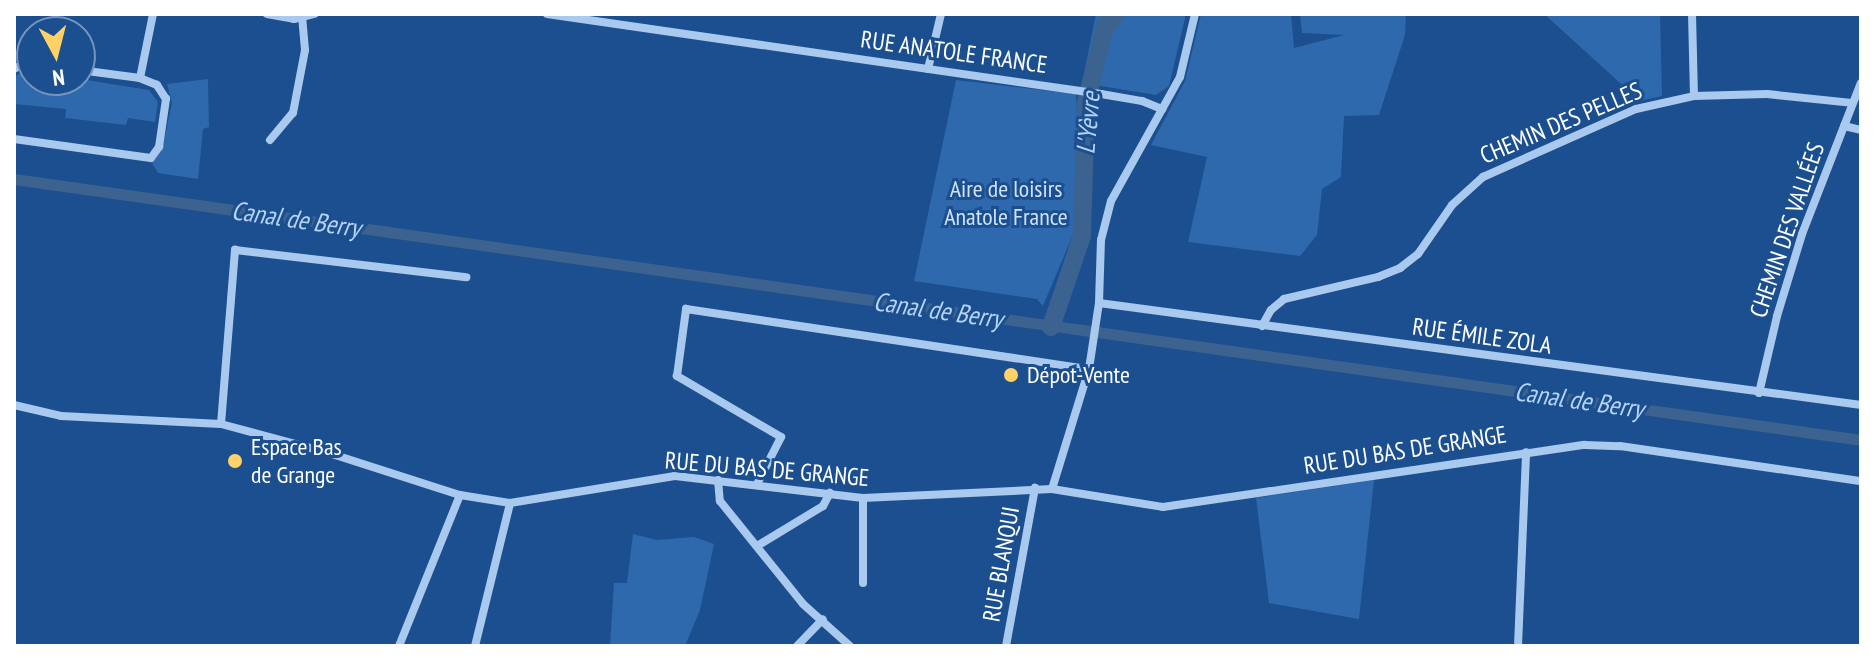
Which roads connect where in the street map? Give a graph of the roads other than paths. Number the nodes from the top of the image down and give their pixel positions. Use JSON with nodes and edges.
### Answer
{"nodes":[{"id":1,"x":153,"y":14,"type":"edge"},
{"id":2,"x":267,"y":14,"type":"edge"},
{"id":3,"x":314,"y":14,"type":"edge"},
{"id":4,"x":547,"y":14,"type":"edge"},
{"id":5,"x":941,"y":14,"type":"edge"},
{"id":6,"x":1195,"y":14,"type":"edge"},
{"id":7,"x":1692,"y":14,"type":"edge"},
{"id":8,"x":302,"y":17,"type":"junction"},
{"id":9,"x":928,"y":69,"type":"junction"},
{"id":10,"x":96,"y":72,"type":"edge"},
{"id":11,"x":140,"y":78,"type":"junction"},
{"id":12,"x":1861,"y":83,"type":"edge"},
{"id":13,"x":1694,"y":96,"type":"junction"},
{"id":14,"x":1852,"y":103,"type":"junction"},
{"id":15,"x":1162,"y":109,"type":"junction"},
{"id":16,"x":1844,"y":126,"type":"junction"},
{"id":17,"x":1861,"y":130,"type":"edge"},
{"id":18,"x":14,"y":139,"type":"edge"},
{"id":19,"x":270,"y":140,"type":"dead end"},
{"id":20,"x":466,"y":277,"type":"dead end"},
{"id":21,"x":1099,"y":303,"type":"junction"},
{"id":22,"x":1262,"y":326,"type":"junction"},
{"id":23,"x":1089,"y":369,"type":"junction"},
{"id":24,"x":1759,"y":393,"type":"junction"},
{"id":25,"x":14,"y":405,"type":"edge"},
{"id":26,"x":1861,"y":405,"type":"edge"},
{"id":27,"x":221,"y":424,"type":"junction"},
{"id":28,"x":1526,"y":452,"type":"junction"},
{"id":29,"x":718,"y":480,"type":"junction"},
{"id":30,"x":1861,"y":481,"type":"edge"},
{"id":31,"x":757,"y":484,"type":"junction"},
{"id":32,"x":1035,"y":488,"type":"junction"},
{"id":33,"x":1052,"y":489,"type":"junction"},
{"id":34,"x":830,"y":493,"type":"junction"},
{"id":35,"x":460,"y":495,"type":"junction"},
{"id":36,"x":863,"y":498,"type":"junction"},
{"id":37,"x":510,"y":503,"type":"junction"},
{"id":38,"x":757,"y":546,"type":"junction"},
{"id":39,"x":863,"y":583,"type":"dead end"},
{"id":40,"x":823,"y":619,"type":"junction"},
{"id":41,"x":399,"y":646,"type":"edge"},
{"id":42,"x":475,"y":646,"type":"edge"},
{"id":43,"x":797,"y":646,"type":"edge"},
{"id":44,"x":850,"y":646,"type":"edge"},
{"id":45,"x":1006,"y":646,"type":"edge"},
{"id":46,"x":1518,"y":646,"type":"edge"}],
"edges":[{"from":1,"to":11,"type":"street"},
{"from":2,"to":8,"type":"street"},
{"from":3,"to":8,"type":"street"},
{"from":4,"to":9,"type":"street","name":"RUE ANATOLE FRANCE"},
{"from":5,"to":9,"type":"street"},
{"from":6,"to":15,"type":"street"},
{"from":7,"to":13,"type":"street"},
{"from":8,"to":19,"type":"street"},
{"from":9,"to":15,"type":"street","name":"RUE ANATOLE FRANCE"},
{"from":10,"to":11,"type":"street"},
{"from":11,"to":18,"type":"street"},
{"from":12,"to":14,"type":"street","name":"CHEMIN DES VALLÉES"},
{"from":13,"to":14,"type":"street","name":"CHEMIN DES PELLES"},
{"from":13,"to":22,"type":"street","name":"CHEMIN DES PELLES"},
{"from":14,"to":16,"type":"street","name":"CHEMIN DES VALLÉES"},
{"from":15,"to":21,"type":"street"},
{"from":16,"to":17,"type":"street"},
{"from":16,"to":24,"type":"street","name":"CHEMIN DES VALLÉES"},
{"from":20,"to":27,"type":"street"},
{"from":21,"to":22,"type":"street","name":"RUE ÉMILE ZOLA"},
{"from":21,"to":23,"type":"street"},
{"from":22,"to":24,"type":"street","name":"RUE ÉMILE ZOLA"},
{"from":23,"to":31,"type":"street"},
{"from":23,"to":33,"type":"street"},
{"from":24,"to":26,"type":"street","name":"RUE ÉMILE ZOLA"},
{"from":25,"to":27,"type":"street","name":"RUE DU BAS DE GRANGE"},
{"from":27,"to":35,"type":"street","name":"RUE DU BAS DE GRANGE"},
{"from":28,"to":30,"type":"street","name":"RUE DU BAS DE GRANGE"},
{"from":28,"to":33,"type":"street","name":"RUE DU BAS DE GRANGE"},
{"from":28,"to":46,"type":"street"},
{"from":29,"to":31,"type":"street","name":"RUE DU BAS DE GRANGE"},
{"from":29,"to":37,"type":"street","name":"RUE DU BAS DE GRANGE"},
{"from":29,"to":38,"type":"street"},
{"from":31,"to":34,"type":"street","name":"RUE DU BAS DE GRANGE"},
{"from":32,"to":33,"type":"street","name":"RUE DU BAS DE GRANGE"},
{"from":32,"to":36,"type":"street","name":"RUE DU BAS DE GRANGE"},
{"from":32,"to":45,"type":"street","name":"RUE BLANQUI"},
{"from":34,"to":36,"type":"street","name":"RUE DU BAS DE GRANGE"},
{"from":34,"to":38,"type":"street"},
{"from":35,"to":37,"type":"street","name":"RUE DU BAS DE GRANGE"},
{"from":35,"to":41,"type":"street"},
{"from":36,"to":39,"type":"street"},
{"from":37,"to":42,"type":"street"},
{"from":38,"to":40,"type":"street"},
{"from":40,"to":43,"type":"street"},
{"from":40,"to":44,"type":"street"}]}
